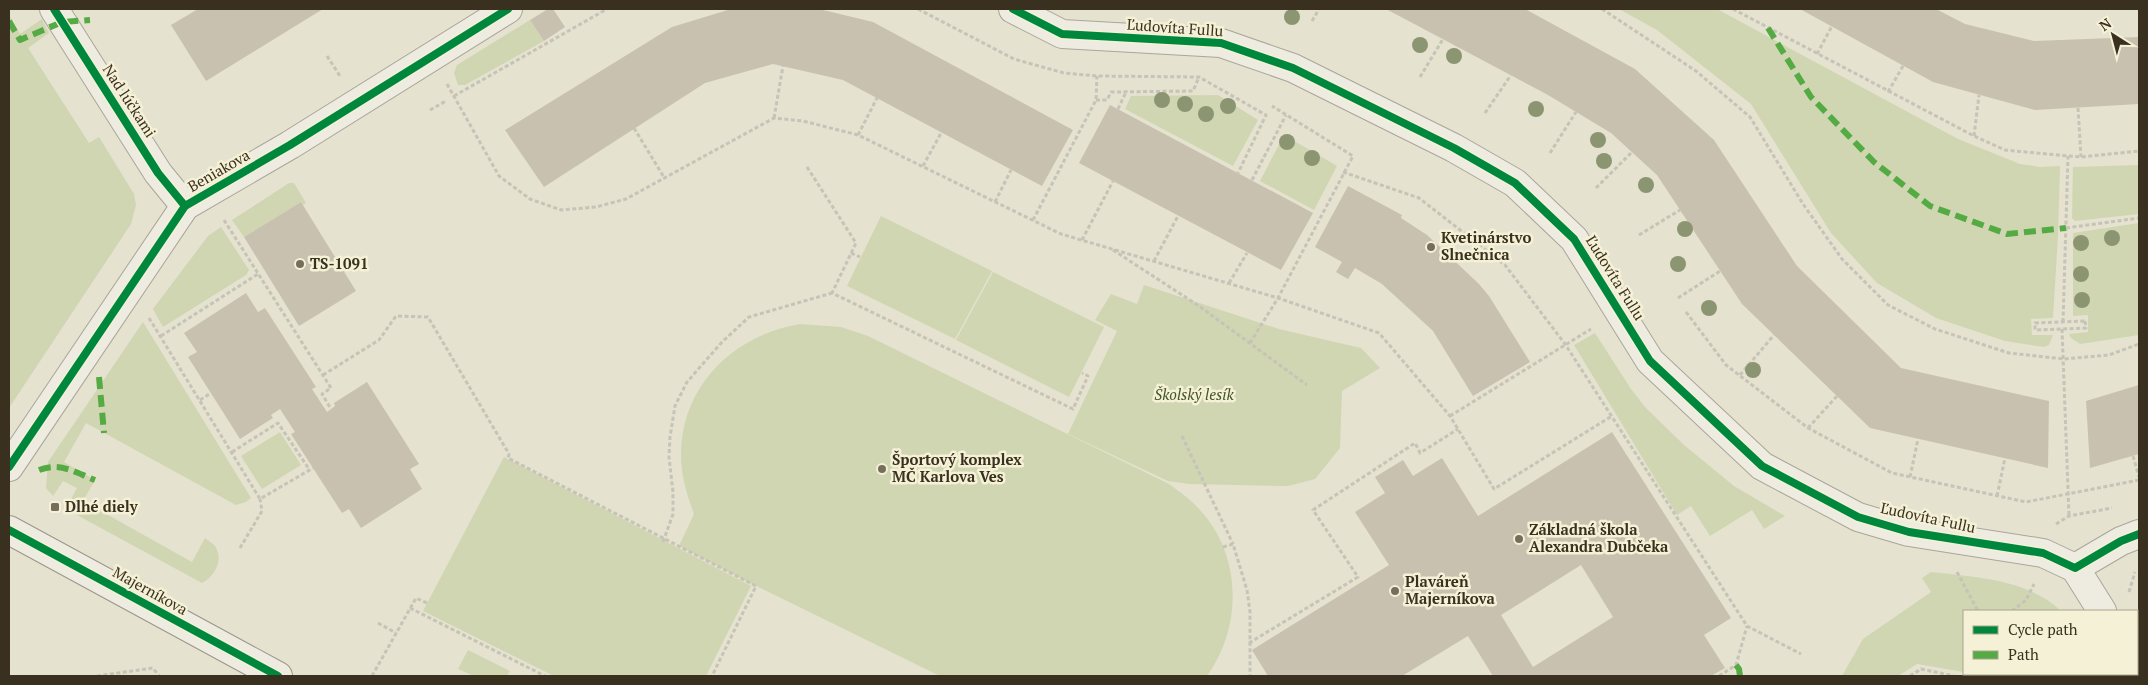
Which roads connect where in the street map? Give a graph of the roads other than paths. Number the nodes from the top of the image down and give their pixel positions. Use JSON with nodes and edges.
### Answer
{"nodes":[{"id":1,"x":54,"y":9,"type":"edge"},
{"id":2,"x":508,"y":9,"type":"edge"},
{"id":3,"x":1013,"y":9,"type":"edge"},
{"id":4,"x":185,"y":206,"type":"junction"},
{"id":5,"x":9,"y":467,"type":"edge"},
{"id":6,"x":9,"y":530,"type":"edge"},
{"id":7,"x":2139,"y":534,"type":"edge"},
{"id":8,"x":2075,"y":568,"type":"junction"},
{"id":9,"x":2101,"y":610,"type":"edge"},
{"id":10,"x":278,"y":676,"type":"edge"}],
"edges":[{"from":1,"to":4,"type":"street","name":"Nad lúčkami"},
{"from":2,"to":4,"type":"street","name":"Beniakova"},
{"from":3,"to":8,"type":"street","name":"Ľudovíta Fullu"},
{"from":4,"to":5,"type":"street","name":"Beniakova"},
{"from":6,"to":10,"type":"street","name":"Majerníkova"},
{"from":7,"to":8,"type":"street"},
{"from":8,"to":9,"type":"street"}]}
